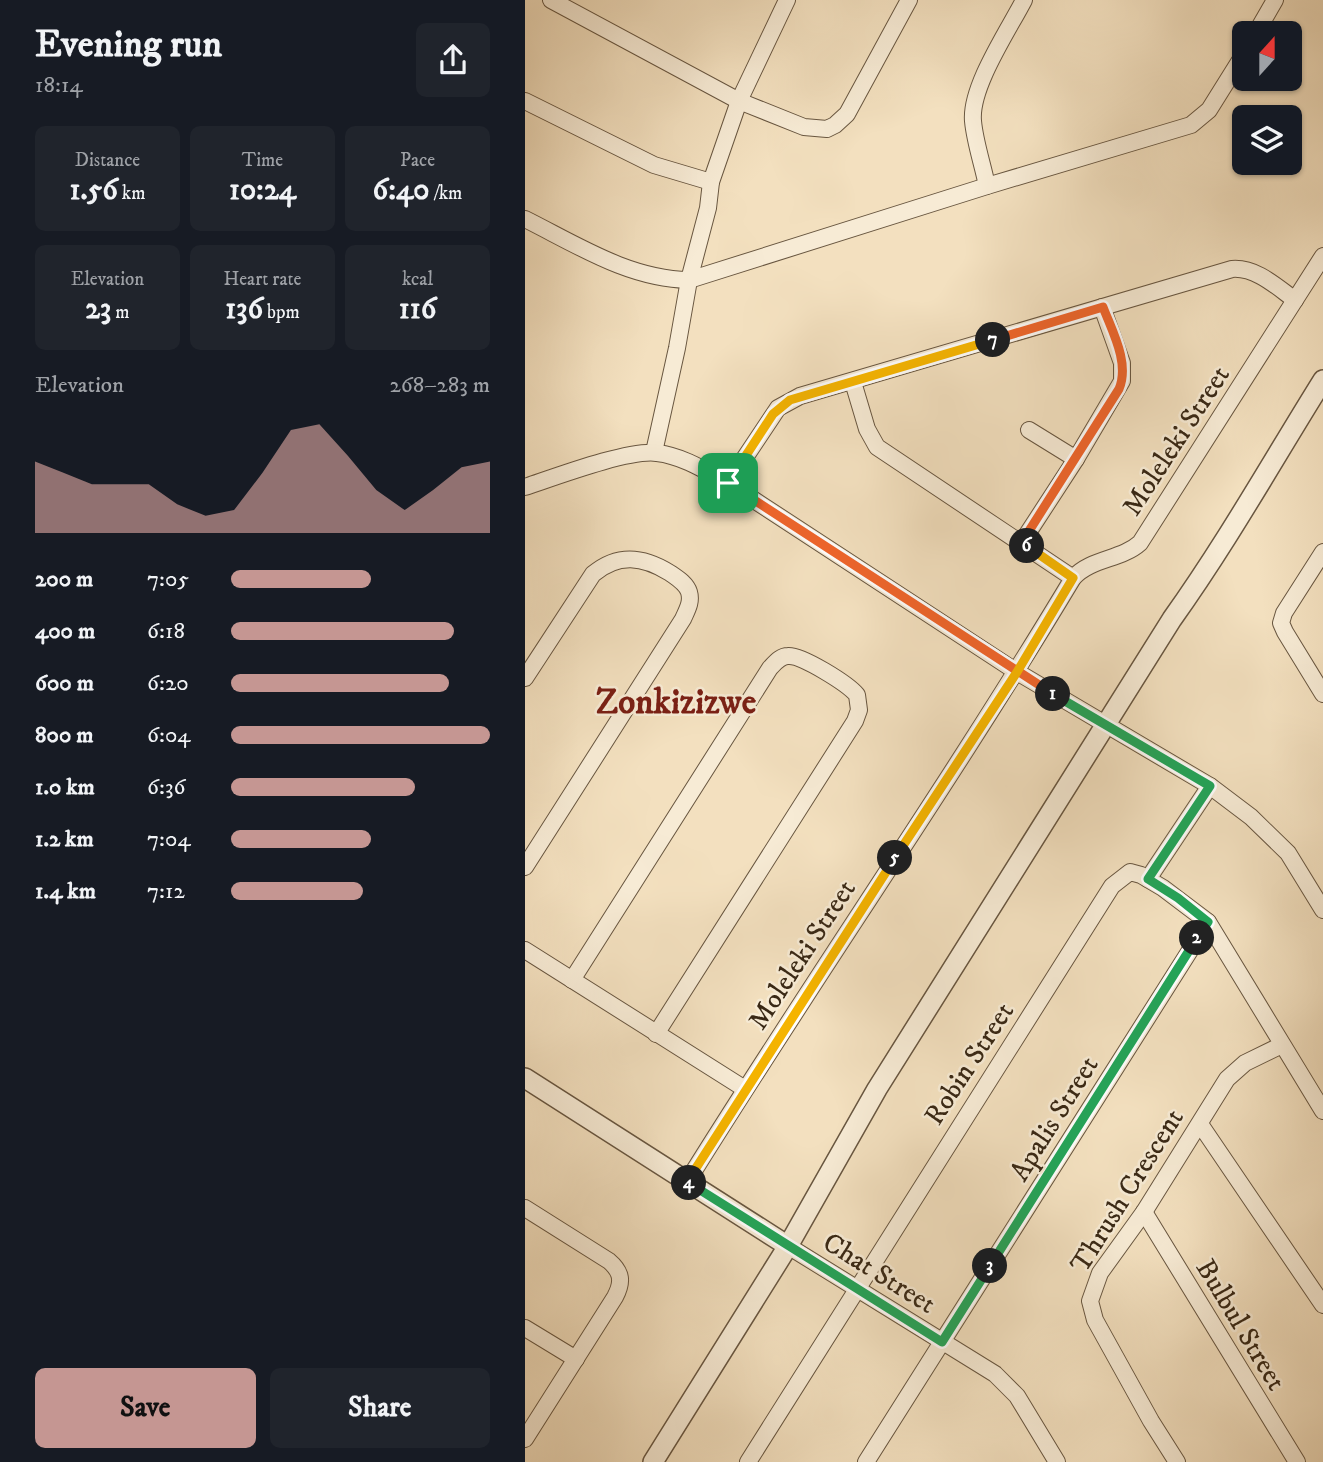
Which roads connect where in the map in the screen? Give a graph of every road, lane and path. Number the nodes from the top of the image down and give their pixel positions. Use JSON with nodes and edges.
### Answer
{"nodes":[{"id":1,"x":551,"y":0,"type":"edge"},
{"id":2,"x":909,"y":0,"type":"edge"},
{"id":3,"x":1024,"y":0,"type":"edge"},
{"id":4,"x":1275,"y":0,"type":"edge"},
{"id":5,"x":784,"y":1,"type":"edge"},
{"id":6,"x":1263,"y":21,"type":"edge"},
{"id":7,"x":1232,"y":73,"type":"edge"},
{"id":8,"x":525,"y":101,"type":"edge"},
{"id":9,"x":739,"y":101,"type":"junction"},
{"id":10,"x":711,"y":182,"type":"junction"},
{"id":11,"x":987,"y":186,"type":"junction"},
{"id":12,"x":525,"y":219,"type":"edge"},
{"id":13,"x":1323,"y":256,"type":"edge"},
{"id":14,"x":689,"y":280,"type":"junction"},
{"id":15,"x":1295,"y":300,"type":"junction"},
{"id":16,"x":1103,"y":307,"type":"junction"},
{"id":17,"x":1323,"y":380,"type":"edge"},
{"id":18,"x":853,"y":382,"type":"junction"},
{"id":19,"x":1029,"y":430,"type":"dead end"},
{"id":20,"x":654,"y":452,"type":"junction"},
{"id":21,"x":1076,"y":459,"type":"junction"},
{"id":22,"x":728,"y":483,"type":"junction"},
{"id":23,"x":525,"y":487,"type":"edge"},
{"id":24,"x":1022,"y":542,"type":"junction"},
{"id":25,"x":1323,"y":552,"type":"edge"},
{"id":26,"x":1073,"y":578,"type":"junction"},
{"id":27,"x":1017,"y":672,"type":"junction"},
{"id":28,"x":525,"y":678,"type":"edge"},
{"id":29,"x":1323,"y":694,"type":"edge"},
{"id":30,"x":1105,"y":725,"type":"junction"},
{"id":31,"x":1210,"y":786,"type":"junction"},
{"id":32,"x":525,"y":867,"type":"edge"},
{"id":33,"x":1148,"y":879,"type":"junction"},
{"id":34,"x":1323,"y":910,"type":"edge"},
{"id":35,"x":1208,"y":922,"type":"junction"},
{"id":36,"x":525,"y":950,"type":"edge"},
{"id":37,"x":572,"y":980,"type":"junction"},
{"id":38,"x":656,"y":1034,"type":"junction"},
{"id":39,"x":1282,"y":1045,"type":"junction"},
{"id":40,"x":525,"y":1078,"type":"edge"},
{"id":41,"x":745,"y":1089,"type":"junction"},
{"id":42,"x":1323,"y":1111,"type":"edge"},
{"id":43,"x":1200,"y":1124,"type":"junction"},
{"id":44,"x":687,"y":1182,"type":"junction"},
{"id":45,"x":525,"y":1208,"type":"edge"},
{"id":46,"x":1144,"y":1212,"type":"junction"},
{"id":47,"x":788,"y":1246,"type":"junction"},
{"id":48,"x":857,"y":1288,"type":"junction"},
{"id":49,"x":1323,"y":1305,"type":"edge"},
{"id":50,"x":525,"y":1328,"type":"edge"},
{"id":51,"x":942,"y":1342,"type":"junction"},
{"id":52,"x":576,"y":1359,"type":"junction"},
{"id":53,"x":525,"y":1439,"type":"edge"},
{"id":54,"x":653,"y":1462,"type":"edge"},
{"id":55,"x":748,"y":1462,"type":"edge"},
{"id":56,"x":866,"y":1462,"type":"edge"},
{"id":57,"x":1057,"y":1462,"type":"edge"},
{"id":58,"x":1177,"y":1462,"type":"edge"},
{"id":59,"x":1297,"y":1462,"type":"edge"}],
"edges":[{"from":1,"to":9,"type":"street"},
{"from":2,"to":9,"type":"street"},
{"from":3,"to":11,"type":"street"},
{"from":4,"to":6,"type":"street"},
{"from":5,"to":9,"type":"street"},
{"from":7,"to":11,"type":"street"},
{"from":8,"to":10,"type":"street"},
{"from":9,"to":10,"type":"street"},
{"from":10,"to":14,"type":"street"},
{"from":11,"to":14,"type":"street"},
{"from":12,"to":14,"type":"street"},
{"from":13,"to":15,"type":"street","name":"Moleleki Street"},
{"from":14,"to":20,"type":"street"},
{"from":15,"to":16,"type":"street"},
{"from":15,"to":26,"type":"street","name":"Moleleki Street"},
{"from":16,"to":18,"type":"street"},
{"from":16,"to":21,"type":"street"},
{"from":17,"to":30,"type":"street"},
{"from":18,"to":22,"type":"street"},
{"from":18,"to":24,"type":"street"},
{"from":19,"to":21,"type":"street"},
{"from":20,"to":22,"type":"street"},
{"from":20,"to":23,"type":"street"},
{"from":21,"to":24,"type":"street"},
{"from":22,"to":27,"type":"street"},
{"from":24,"to":26,"type":"street"},
{"from":25,"to":29,"type":"street"},
{"from":26,"to":27,"type":"street","name":"Moleleki Street"},
{"from":27,"to":30,"type":"street"},
{"from":27,"to":41,"type":"street","name":"Moleleki Street"},
{"from":28,"to":32,"type":"street"},
{"from":30,"to":31,"type":"street"},
{"from":30,"to":47,"type":"street"},
{"from":31,"to":33,"type":"street"},
{"from":31,"to":34,"type":"street"},
{"from":33,"to":35,"type":"street"},
{"from":33,"to":48,"type":"street","name":"Robin Street"},
{"from":35,"to":39,"type":"street"},
{"from":35,"to":51,"type":"street","name":"Apalis Street"},
{"from":36,"to":37,"type":"street"},
{"from":37,"to":38,"type":"street"},
{"from":37,"to":38,"type":"street"},
{"from":38,"to":41,"type":"street"},
{"from":39,"to":42,"type":"street"},
{"from":39,"to":43,"type":"street","name":"Thrush Crescent"},
{"from":40,"to":44,"type":"street"},
{"from":41,"to":44,"type":"street","name":"Moleleki Street"},
{"from":43,"to":46,"type":"street","name":"Thrush Crescent"},
{"from":43,"to":49,"type":"street"},
{"from":44,"to":47,"type":"street"},
{"from":45,"to":52,"type":"street"},
{"from":46,"to":58,"type":"street","name":"Thrush Crescent"},
{"from":46,"to":59,"type":"street","name":"Bulbul Street"},
{"from":47,"to":48,"type":"street","name":"Chat Street"},
{"from":47,"to":54,"type":"street"},
{"from":48,"to":51,"type":"street","name":"Chat Street"},
{"from":48,"to":55,"type":"street","name":"Robin Street"},
{"from":50,"to":52,"type":"street"},
{"from":51,"to":56,"type":"street","name":"Apalis Street"},
{"from":51,"to":57,"type":"street","name":"Chat Street"},
{"from":52,"to":53,"type":"street"}]}
